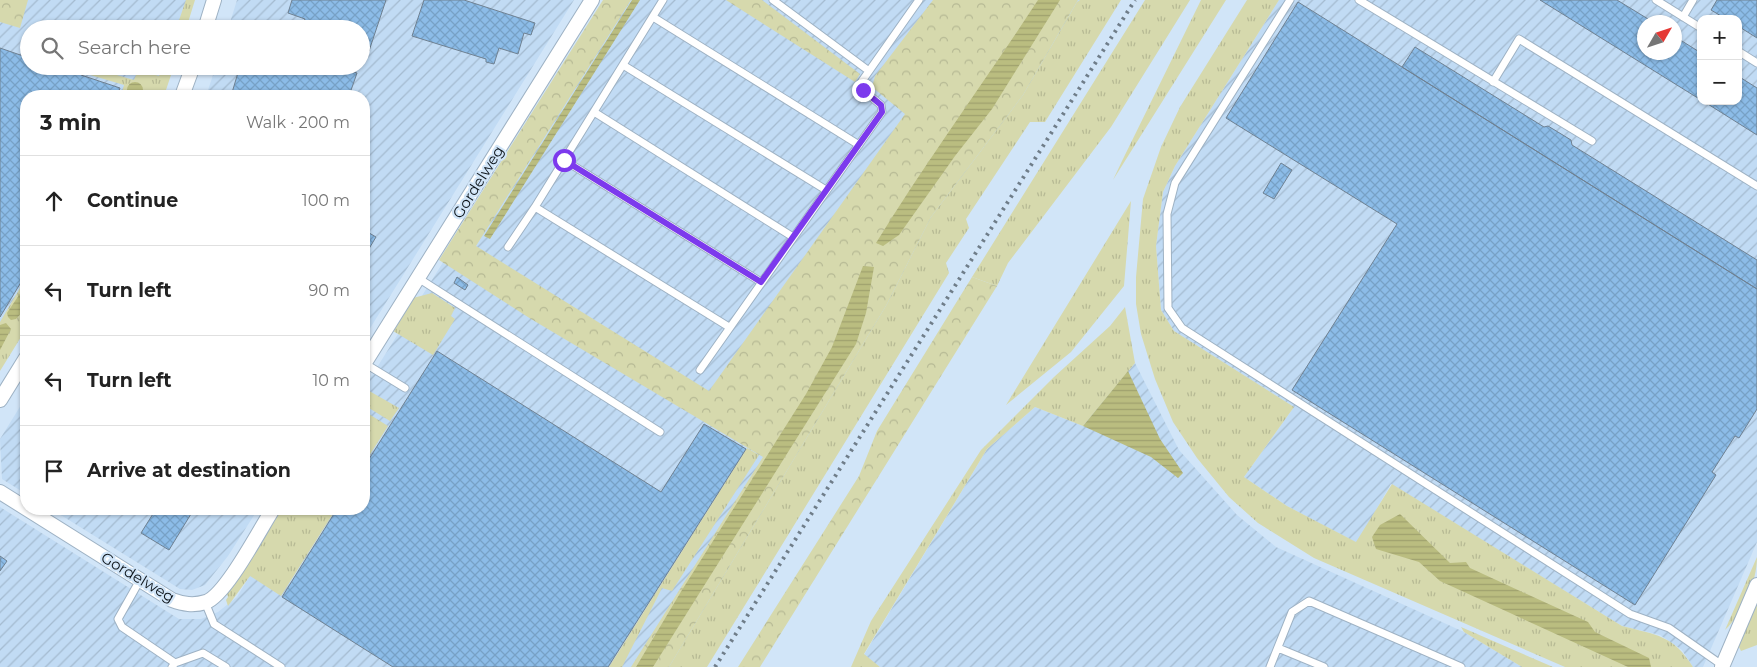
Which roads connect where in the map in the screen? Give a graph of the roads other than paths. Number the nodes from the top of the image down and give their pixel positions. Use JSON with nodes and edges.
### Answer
{"nodes":[{"id":1,"x":214,"y":0,"type":"edge"},
{"id":2,"x":592,"y":0,"type":"edge"},
{"id":3,"x":663,"y":0,"type":"edge"},
{"id":4,"x":773,"y":0,"type":"edge"},
{"id":5,"x":919,"y":0,"type":"edge"},
{"id":6,"x":1290,"y":0,"type":"edge"},
{"id":7,"x":1359,"y":0,"type":"edge"},
{"id":8,"x":1656,"y":0,"type":"edge"},
{"id":9,"x":1693,"y":0,"type":"edge"},
{"id":10,"x":1679,"y":15,"type":"edge"},
{"id":11,"x":653,"y":17,"type":"junction"},
{"id":12,"x":1682,"y":17,"type":"joint"},
{"id":13,"x":208,"y":20,"type":"edge"},
{"id":14,"x":1697,"y":26,"type":"edge"},
{"id":15,"x":1742,"y":54,"type":"edge"},
{"id":16,"x":1757,"y":63,"type":"edge"},
{"id":17,"x":623,"y":65,"type":"junction"},
{"id":18,"x":869,"y":71,"type":"junction"},
{"id":19,"x":190,"y":75,"type":"edge"},
{"id":20,"x":1493,"y":82,"type":"junction"},
{"id":21,"x":184,"y":90,"type":"edge"},
{"id":22,"x":594,"y":112,"type":"junction"},
{"id":23,"x":1592,"y":142,"type":"dead end"},
{"id":24,"x":859,"y":145,"type":"junction"},
{"id":25,"x":564,"y":160,"type":"junction"},
{"id":26,"x":1757,"y":186,"type":"edge"},
{"id":27,"x":826,"y":190,"type":"junction"},
{"id":28,"x":534,"y":207,"type":"junction"},
{"id":29,"x":793,"y":237,"type":"junction"},
{"id":30,"x":508,"y":247,"type":"dead end"},
{"id":31,"x":418,"y":278,"type":"junction"},
{"id":32,"x":761,"y":282,"type":"junction"},
{"id":33,"x":729,"y":327,"type":"junction"},
{"id":34,"x":370,"y":354,"type":"edge"},
{"id":35,"x":20,"y":368,"type":"edge"},
{"id":36,"x":370,"y":368,"type":"edge"},
{"id":37,"x":700,"y":370,"type":"dead end"},
{"id":38,"x":405,"y":388,"type":"dead end"},
{"id":39,"x":0,"y":400,"type":"edge"},
{"id":40,"x":660,"y":432,"type":"dead end"},
{"id":41,"x":0,"y":492,"type":"edge"},
{"id":42,"x":20,"y":505,"type":"edge"},
{"id":43,"x":37,"y":515,"type":"edge"},
{"id":44,"x":269,"y":515,"type":"edge"},
{"id":45,"x":140,"y":580,"type":"junction"},
{"id":46,"x":1757,"y":585,"type":"edge"},
{"id":47,"x":204,"y":602,"type":"junction"},
{"id":48,"x":1278,"y":648,"type":"junction"},
{"id":49,"x":174,"y":665,"type":"edge"},
{"id":50,"x":1724,"y":666,"type":"edge"},
{"id":51,"x":226,"y":667,"type":"edge"},
{"id":52,"x":282,"y":667,"type":"edge"},
{"id":53,"x":1270,"y":667,"type":"edge"},
{"id":54,"x":1324,"y":667,"type":"edge"},
{"id":55,"x":1461,"y":667,"type":"edge"}],
"edges":[{"from":1,"to":13,"type":"street"},
{"from":2,"to":31,"type":"street","name":"Gordelweg"},
{"from":3,"to":11,"type":"lane"},
{"from":4,"to":18,"type":"lane"},
{"from":5,"to":18,"type":"lane"},
{"from":6,"to":50,"type":"lane"},
{"from":7,"to":20,"type":"lane"},
{"from":8,"to":10,"type":"lane"},
{"from":9,"to":12,"type":"lane"},
{"from":11,"to":17,"type":"lane"},
{"from":11,"to":24,"type":"lane"},
{"from":12,"to":14,"type":"lane"},
{"from":15,"to":16,"type":"lane"},
{"from":17,"to":22,"type":"lane"},
{"from":17,"to":27,"type":"lane"},
{"from":18,"to":24,"type":"lane"},
{"from":19,"to":21,"type":"street"},
{"from":20,"to":23,"type":"lane"},
{"from":20,"to":26,"type":"lane"},
{"from":22,"to":25,"type":"lane"},
{"from":22,"to":29,"type":"lane"},
{"from":24,"to":27,"type":"lane"},
{"from":25,"to":28,"type":"lane"},
{"from":25,"to":32,"type":"lane"},
{"from":27,"to":29,"type":"lane"},
{"from":28,"to":30,"type":"lane"},
{"from":28,"to":33,"type":"lane"},
{"from":29,"to":32,"type":"lane"},
{"from":31,"to":34,"type":"street","name":"Gordelweg"},
{"from":31,"to":40,"type":"lane"},
{"from":32,"to":33,"type":"lane"},
{"from":33,"to":37,"type":"lane"},
{"from":35,"to":39,"type":"street"},
{"from":36,"to":38,"type":"lane"},
{"from":41,"to":42,"type":"street","name":"Gordelweg"},
{"from":43,"to":45,"type":"street","name":"Gordelweg"},
{"from":44,"to":47,"type":"street"},
{"from":45,"to":47,"type":"street","name":"Gordelweg"},
{"from":45,"to":49,"type":"lane"},
{"from":46,"to":50,"type":"street"},
{"from":47,"to":52,"type":"lane"},
{"from":48,"to":53,"type":"lane"},
{"from":48,"to":54,"type":"lane"},
{"from":48,"to":55,"type":"lane"},
{"from":49,"to":51,"type":"lane"}]}
